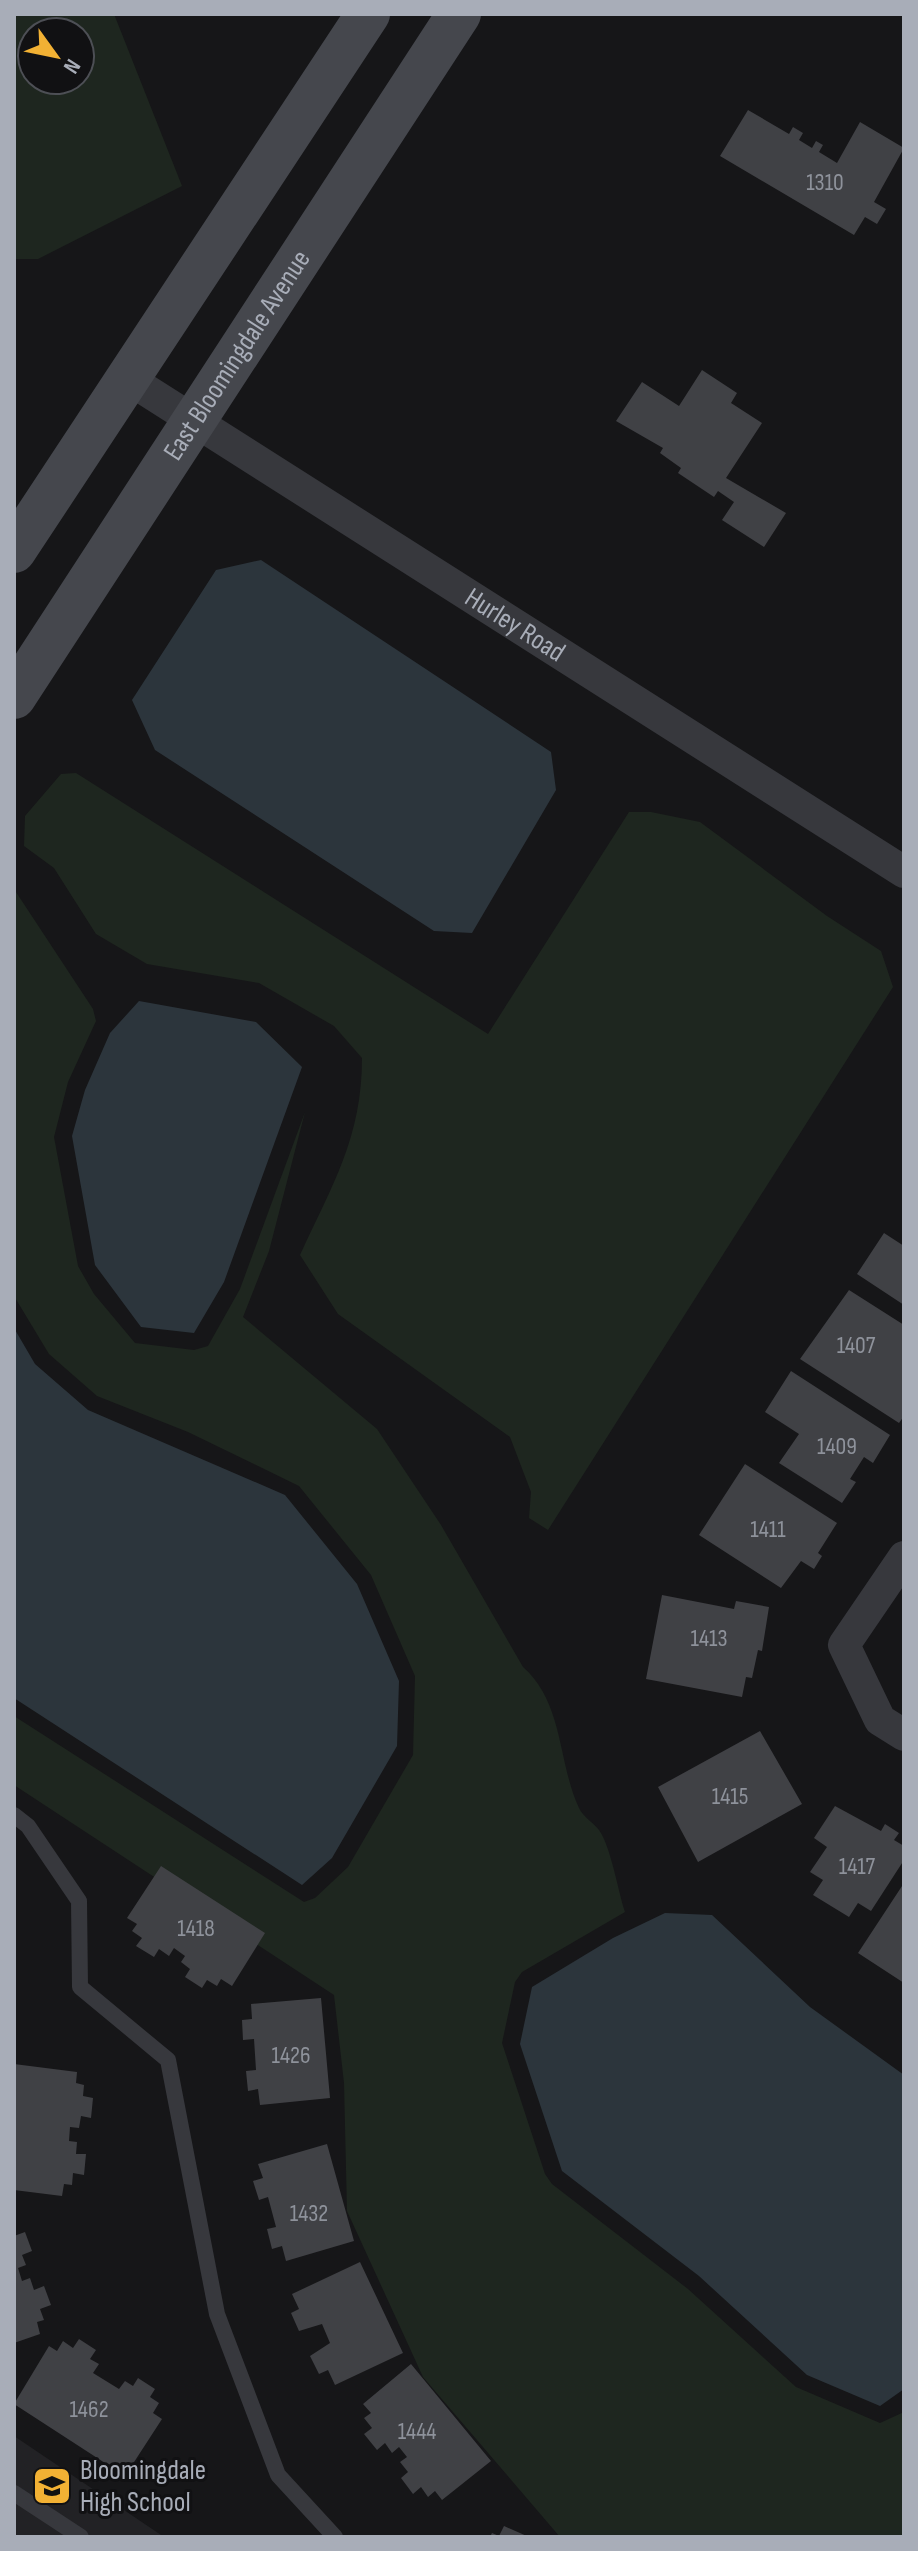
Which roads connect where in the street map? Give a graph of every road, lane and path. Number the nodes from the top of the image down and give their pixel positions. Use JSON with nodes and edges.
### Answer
{"nodes":[{"id":1,"x":368,"y":14,"type":"edge"},
{"id":2,"x":459,"y":14,"type":"edge"},
{"id":3,"x":127,"y":378,"type":"junction"},
{"id":4,"x":192,"y":419,"type":"junction"},
{"id":5,"x":14,"y":551,"type":"edge"},
{"id":6,"x":14,"y":697,"type":"edge"},
{"id":7,"x":904,"y":872,"type":"edge"},
{"id":8,"x":904,"y":1557,"type":"edge"},
{"id":9,"x":904,"y":1735,"type":"edge"},
{"id":10,"x":14,"y":1815,"type":"edge"},
{"id":11,"x":14,"y":2493,"type":"edge"},
{"id":12,"x":81,"y":2537,"type":"edge"},
{"id":13,"x":335,"y":2537,"type":"edge"}],
"edges":[{"from":1,"to":3,"type":"main road"},
{"from":2,"to":4,"type":"main road","name":"East Bloomingdale Avenue"},
{"from":3,"to":4,"type":"street","name":"Hurley Road"},
{"from":3,"to":5,"type":"main road"},
{"from":4,"to":6,"type":"main road","name":"East Bloomingdale Avenue"},
{"from":4,"to":7,"type":"street","name":"Hurley Road"},
{"from":8,"to":9,"type":"street"},
{"from":10,"to":13,"type":"lane"},
{"from":11,"to":12,"type":"lane"}]}
